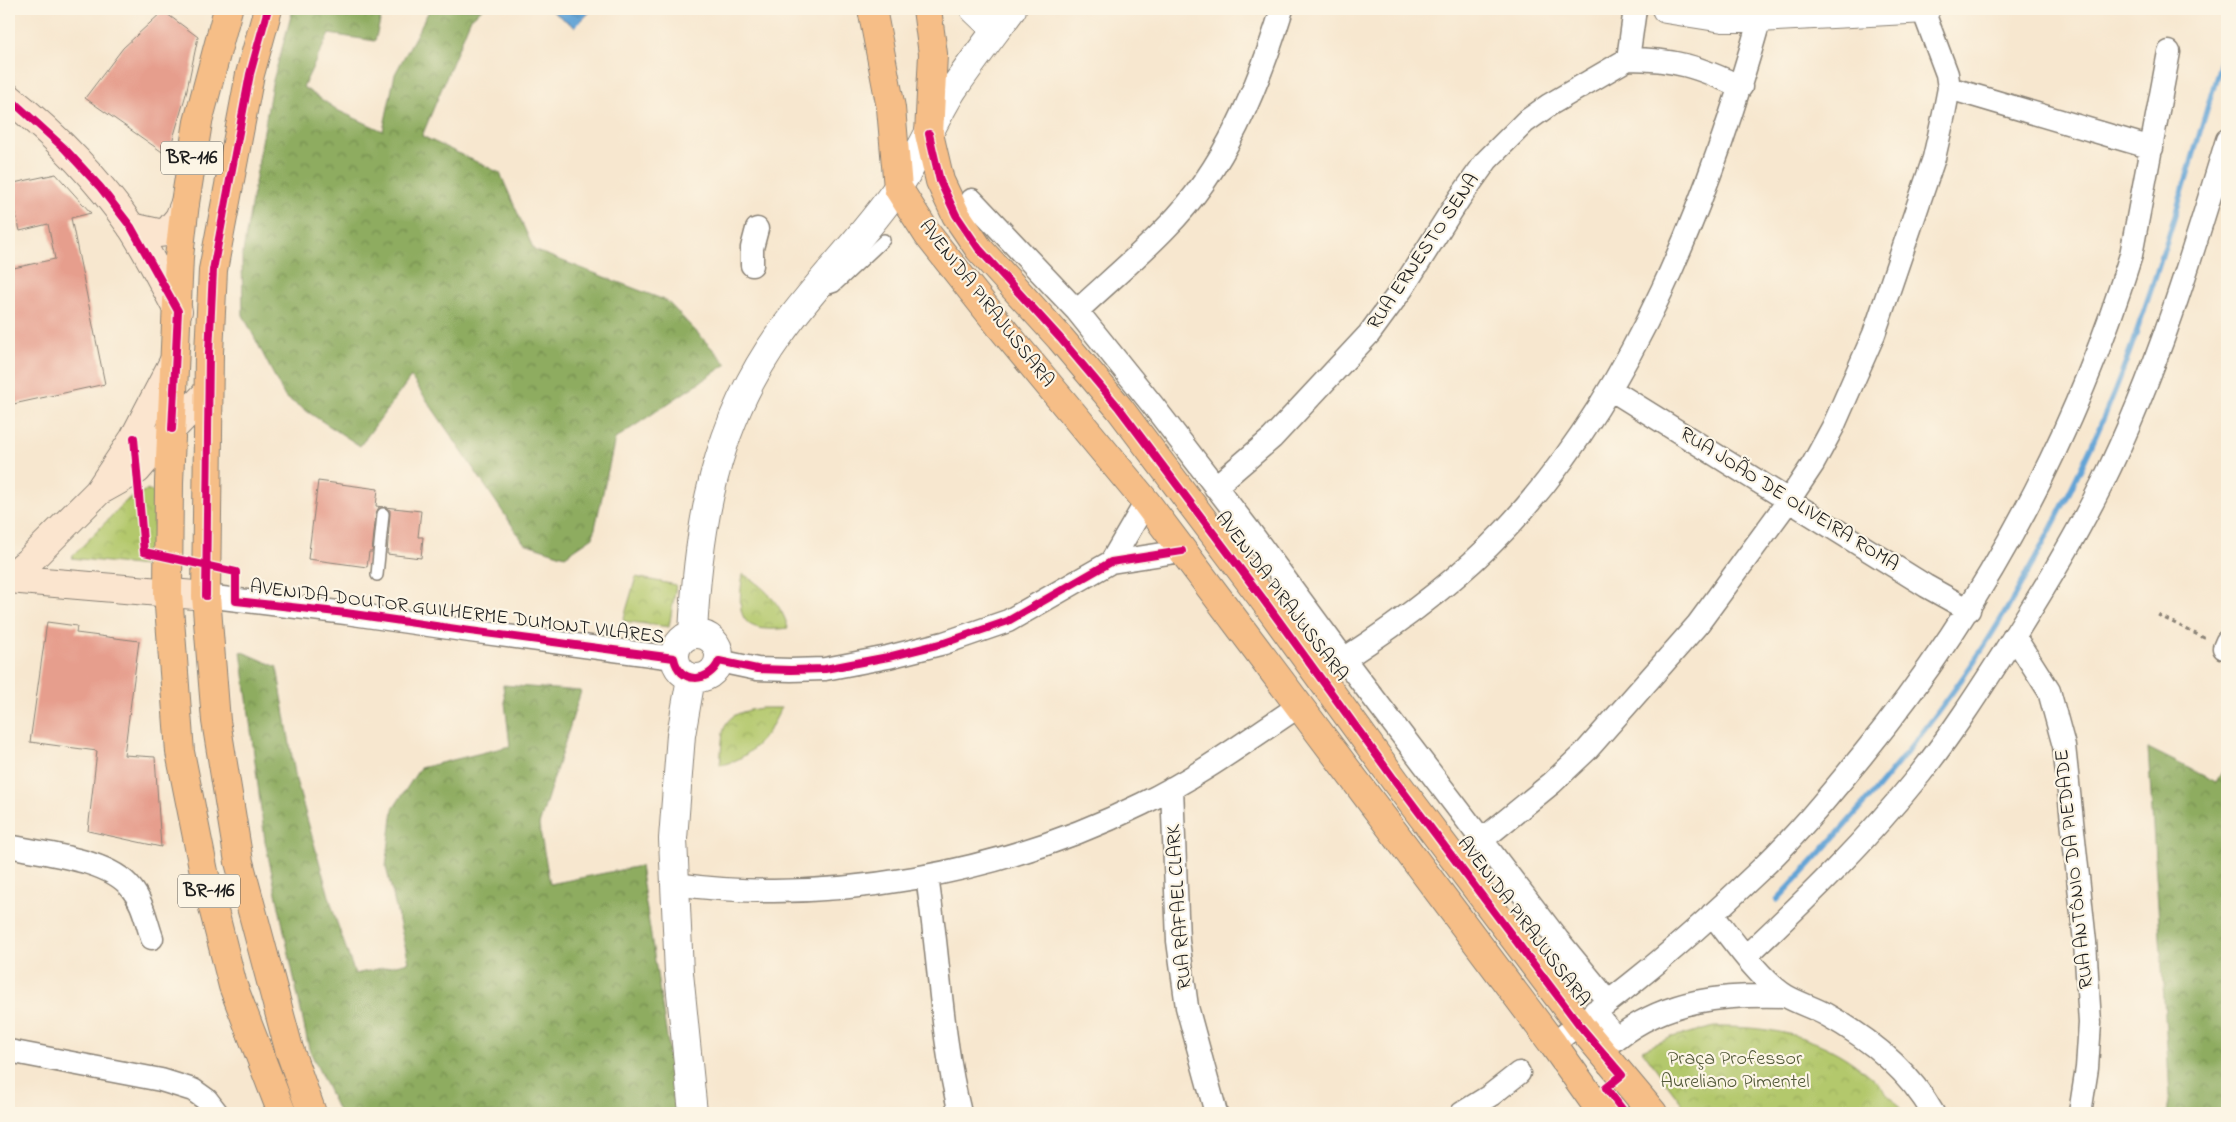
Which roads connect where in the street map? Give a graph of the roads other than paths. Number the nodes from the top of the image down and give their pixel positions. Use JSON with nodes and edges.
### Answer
{"nodes":[{"id":1,"x":228,"y":9,"type":"edge"},
{"id":2,"x":268,"y":9,"type":"edge"},
{"id":3,"x":872,"y":9,"type":"edge"},
{"id":4,"x":928,"y":9,"type":"edge"},
{"id":5,"x":974,"y":9,"type":"edge"},
{"id":6,"x":1282,"y":9,"type":"edge"},
{"id":7,"x":1635,"y":9,"type":"edge"},
{"id":8,"x":1666,"y":9,"type":"edge"},
{"id":9,"x":1924,"y":9,"type":"edge"},
{"id":10,"x":1760,"y":18,"type":"junction"},
{"id":11,"x":1004,"y":19,"type":"edge"},
{"id":12,"x":2169,"y":52,"type":"dead end"},
{"id":13,"x":1628,"y":59,"type":"junction"},
{"id":14,"x":1741,"y":87,"type":"junction"},
{"id":15,"x":1949,"y":88,"type":"junction"},
{"id":16,"x":9,"y":98,"type":"edge"},
{"id":17,"x":930,"y":134,"type":"junction"},
{"id":18,"x":2227,"y":140,"type":"edge"},
{"id":19,"x":2152,"y":148,"type":"junction"},
{"id":20,"x":898,"y":188,"type":"junction"},
{"id":21,"x":972,"y":200,"type":"dead end"},
{"id":22,"x":185,"y":203,"type":"junction"},
{"id":23,"x":914,"y":212,"type":"junction"},
{"id":24,"x":131,"y":227,"type":"junction"},
{"id":25,"x":880,"y":229,"type":"junction"},
{"id":26,"x":757,"y":230,"type":"dead end"},
{"id":27,"x":752,"y":265,"type":"dead end"},
{"id":28,"x":178,"y":311,"type":"junction"},
{"id":29,"x":1077,"y":311,"type":"junction"},
{"id":30,"x":174,"y":361,"type":"junction"},
{"id":31,"x":1610,"y":389,"type":"junction"},
{"id":32,"x":208,"y":392,"type":"junction"},
{"id":33,"x":172,"y":428,"type":"junction"},
{"id":34,"x":1215,"y":486,"type":"junction"},
{"id":35,"x":98,"y":492,"type":"junction"},
{"id":36,"x":1788,"y":500,"type":"junction"},
{"id":37,"x":1146,"y":502,"type":"junction"},
{"id":38,"x":383,"y":514,"type":"dead end"},
{"id":39,"x":1182,"y":551,"type":"junction"},
{"id":40,"x":1111,"y":562,"type":"junction"},
{"id":41,"x":377,"y":575,"type":"dead end"},
{"id":42,"x":9,"y":578,"type":"edge"},
{"id":43,"x":168,"y":593,"type":"junction"},
{"id":44,"x":206,"y":596,"type":"junction"},
{"id":45,"x":1969,"y":610,"type":"junction"},
{"id":46,"x":693,"y":634,"type":"junction"},
{"id":47,"x":2014,"y":636,"type":"junction"},
{"id":48,"x":1344,"y":659,"type":"junction"},
{"id":49,"x":719,"y":661,"type":"junction"},
{"id":50,"x":683,"y":668,"type":"junction"},
{"id":51,"x":1299,"y":706,"type":"junction"},
{"id":52,"x":1172,"y":788,"type":"junction"},
{"id":53,"x":1482,"y":840,"type":"junction"},
{"id":54,"x":9,"y":846,"type":"edge"},
{"id":55,"x":927,"y":877,"type":"junction"},
{"id":56,"x":675,"y":884,"type":"junction"},
{"id":57,"x":1712,"y":914,"type":"junction"},
{"id":58,"x":152,"y":938,"type":"dead end"},
{"id":59,"x":1746,"y":956,"type":"junction"},
{"id":60,"x":1786,"y":996,"type":"junction"},
{"id":61,"x":1594,"y":1012,"type":"junction"},
{"id":62,"x":1553,"y":1044,"type":"junction"},
{"id":63,"x":9,"y":1051,"type":"edge"},
{"id":64,"x":1519,"y":1073,"type":"dead end"},
{"id":65,"x":218,"y":1113,"type":"edge"},
{"id":66,"x":282,"y":1113,"type":"edge"},
{"id":67,"x":312,"y":1113,"type":"edge"},
{"id":68,"x":693,"y":1113,"type":"edge"},
{"id":69,"x":960,"y":1113,"type":"edge"},
{"id":70,"x":1216,"y":1113,"type":"edge"},
{"id":71,"x":1462,"y":1113,"type":"edge"},
{"id":72,"x":1602,"y":1113,"type":"edge"},
{"id":73,"x":1653,"y":1113,"type":"edge"},
{"id":74,"x":1933,"y":1113,"type":"edge"},
{"id":75,"x":2080,"y":1113,"type":"edge"}],
"edges":[{"from":1,"to":22,"type":"main road","number":"BR-116"},
{"from":2,"to":32,"type":"main road","number":"BR-116"},
{"from":3,"to":20,"type":"main road","name":"AVENIDA PIRAJUSSARA"},
{"from":4,"to":17,"type":"main road","name":"AVENIDA PIRAJUSSARA"},
{"from":5,"to":11,"type":"street"},
{"from":6,"to":29,"type":"street"},
{"from":7,"to":13,"type":"street"},
{"from":8,"to":10,"type":"street"},
{"from":9,"to":10,"type":"street"},
{"from":9,"to":15,"type":"street"},
{"from":10,"to":14,"type":"street"},
{"from":11,"to":17,"type":"street"},
{"from":12,"to":19,"type":"street"},
{"from":13,"to":14,"type":"street"},
{"from":13,"to":34,"type":"street","name":"RUA ERNESTO SENA"},
{"from":14,"to":31,"type":"street"},
{"from":15,"to":19,"type":"street"},
{"from":15,"to":36,"type":"street"},
{"from":16,"to":24,"type":"main road"},
{"from":17,"to":20,"type":"street"},
{"from":17,"to":61,"type":"main road","name":"AVENIDA PIRAJUSSARA"},
{"from":18,"to":47,"type":"street"},
{"from":19,"to":45,"type":"street"},
{"from":20,"to":23,"type":"main road","name":"AVENIDA PIRAJUSSARA"},
{"from":20,"to":25,"type":"street"},
{"from":21,"to":29,"type":"street","name":"AVENIDA PIRAJUSSARA"},
{"from":22,"to":24,"type":"main road"},
{"from":22,"to":28,"type":"main road","number":"BR-116"},
{"from":23,"to":25,"type":"street"},
{"from":23,"to":37,"type":"main road","name":"AVENIDA PIRAJUSSARA"},
{"from":24,"to":28,"type":"main road"},
{"from":25,"to":46,"type":"street"},
{"from":26,"to":27,"type":"street"},
{"from":28,"to":30,"type":"main road","number":"BR-116"},
{"from":29,"to":34,"type":"street","name":"AVENIDA PIRAJUSSARA"},
{"from":30,"to":33,"type":"main road","number":"BR-116"},
{"from":30,"to":35,"type":"main road"},
{"from":31,"to":36,"type":"street","name":"RUA JOÃO DE OLIVEIRA ROMA"},
{"from":31,"to":48,"type":"street"},
{"from":32,"to":33,"type":"main road"},
{"from":32,"to":44,"type":"main road","number":"BR-116"},
{"from":33,"to":35,"type":"main road"},
{"from":33,"to":43,"type":"main road","number":"BR-116"},
{"from":34,"to":48,"type":"street","name":"AVENIDA PIRAJUSSARA"},
{"from":35,"to":42,"type":"main road"},
{"from":36,"to":45,"type":"street","name":"RUA JOÃO DE OLIVEIRA ROMA"},
{"from":36,"to":53,"type":"street"},
{"from":37,"to":39,"type":"main road","name":"AVENIDA PIRAJUSSARA"},
{"from":37,"to":40,"type":"street"},
{"from":38,"to":41,"type":"lane"},
{"from":39,"to":40,"type":"street"},
{"from":39,"to":51,"type":"main road","name":"AVENIDA PIRAJUSSARA"},
{"from":40,"to":49,"type":"street"},
{"from":42,"to":43,"type":"main road","name":"AVENIDA DOUTOR GUILHERME DUMONT VILARES"},
{"from":43,"to":44,"type":"main road","name":"AVENIDA DOUTOR GUILHERME DUMONT VILARES"},
{"from":43,"to":66,"type":"main road","number":"BR-116"},
{"from":44,"to":50,"type":"street","name":"AVENIDA DOUTOR GUILHERME DUMONT VILARES"},
{"from":44,"to":67,"type":"main road","number":"BR-116"},
{"from":45,"to":57,"type":"street"},
{"from":46,"to":49,"type":"street"},
{"from":46,"to":50,"type":"street"},
{"from":47,"to":59,"type":"street"},
{"from":47,"to":75,"type":"street","name":"RUA ANTÔNIO DA PIEDADE"},
{"from":48,"to":53,"type":"street","name":"AVENIDA PIRAJUSSARA"},
{"from":49,"to":50,"type":"street"},
{"from":50,"to":56,"type":"street"},
{"from":51,"to":52,"type":"street"},
{"from":51,"to":62,"type":"main road","name":"AVENIDA PIRAJUSSARA"},
{"from":52,"to":55,"type":"street"},
{"from":52,"to":70,"type":"street","name":"RUA RAFAEL CLARK"},
{"from":53,"to":61,"type":"street","name":"AVENIDA PIRAJUSSARA"},
{"from":54,"to":58,"type":"street"},
{"from":55,"to":56,"type":"street"},
{"from":55,"to":69,"type":"street"},
{"from":56,"to":68,"type":"street"},
{"from":57,"to":59,"type":"street"},
{"from":57,"to":61,"type":"street"},
{"from":59,"to":60,"type":"street"},
{"from":60,"to":61,"type":"street"},
{"from":60,"to":74,"type":"street"},
{"from":61,"to":62,"type":"street"},
{"from":61,"to":73,"type":"main road","name":"AVENIDA PIRAJUSSARA"},
{"from":62,"to":72,"type":"main road","name":"AVENIDA PIRAJUSSARA"},
{"from":63,"to":65,"type":"street"},
{"from":64,"to":71,"type":"street"}]}
